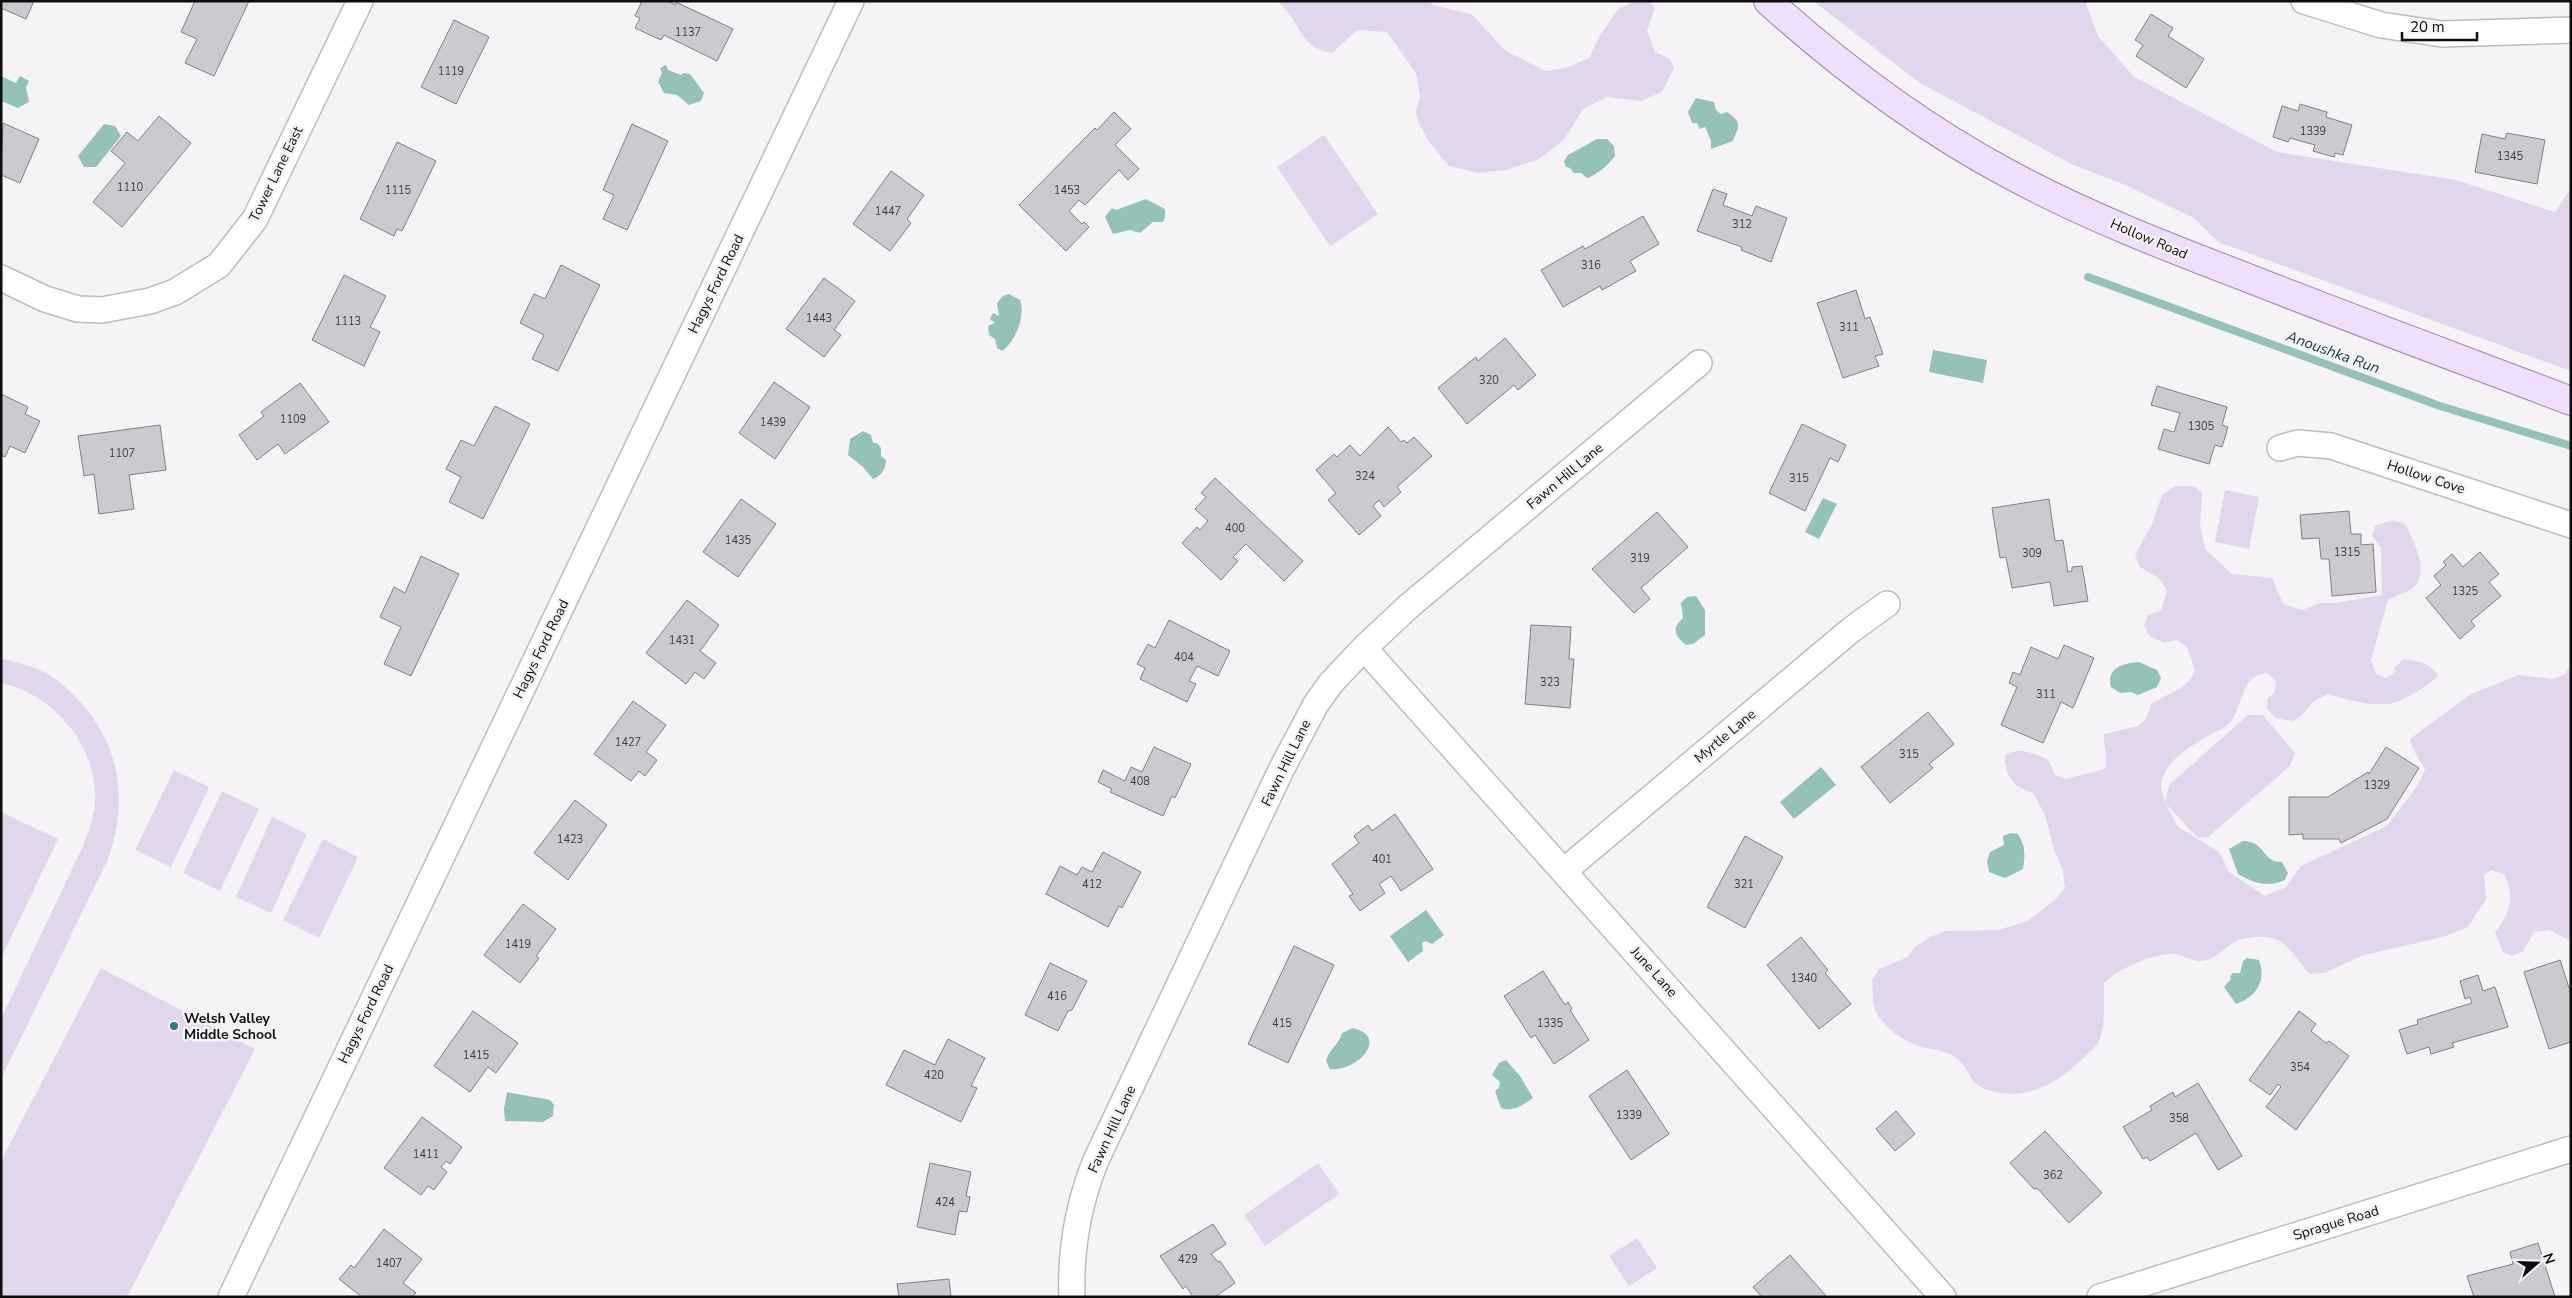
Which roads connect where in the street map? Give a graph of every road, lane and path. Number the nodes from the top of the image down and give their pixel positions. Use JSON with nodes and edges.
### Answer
{"nodes":[{"id":1,"x":360,"y":1,"type":"edge"},
{"id":2,"x":851,"y":1,"type":"edge"},
{"id":3,"x":1768,"y":1,"type":"edge"},
{"id":4,"x":2304,"y":1,"type":"edge"},
{"id":5,"x":2571,"y":30,"type":"edge"},
{"id":6,"x":1,"y":278,"type":"edge"},
{"id":7,"x":1699,"y":363,"type":"dead end"},
{"id":8,"x":2571,"y":401,"type":"edge"},
{"id":9,"x":2280,"y":448,"type":"dead end"},
{"id":10,"x":2571,"y":525,"type":"edge"},
{"id":11,"x":1887,"y":604,"type":"dead end"},
{"id":12,"x":1364,"y":648,"type":"junction"},
{"id":13,"x":1564,"y":871,"type":"junction"},
{"id":14,"x":2571,"y":1150,"type":"edge"},
{"id":15,"x":231,"y":1297,"type":"edge"},
{"id":16,"x":1072,"y":1297,"type":"edge"},
{"id":17,"x":1943,"y":1297,"type":"edge"},
{"id":18,"x":2100,"y":1297,"type":"edge"}],
"edges":[{"from":1,"to":6,"type":"street","name":"Tower Lane East"},
{"from":2,"to":15,"type":"street","name":"Hagys Ford Road"},
{"from":3,"to":8,"type":"main road","name":"Hollow Road"},
{"from":4,"to":5,"type":"street"},
{"from":7,"to":12,"type":"street","name":"Fawn Hill Lane"},
{"from":9,"to":10,"type":"street","name":"Hollow Cove"},
{"from":11,"to":13,"type":"street","name":"Myrtle Lane"},
{"from":12,"to":13,"type":"street","name":"June Lane"},
{"from":12,"to":16,"type":"street","name":"Fawn Hill Lane"},
{"from":13,"to":17,"type":"street","name":"June Lane"},
{"from":14,"to":18,"type":"street","name":"Sprague Road"}]}
